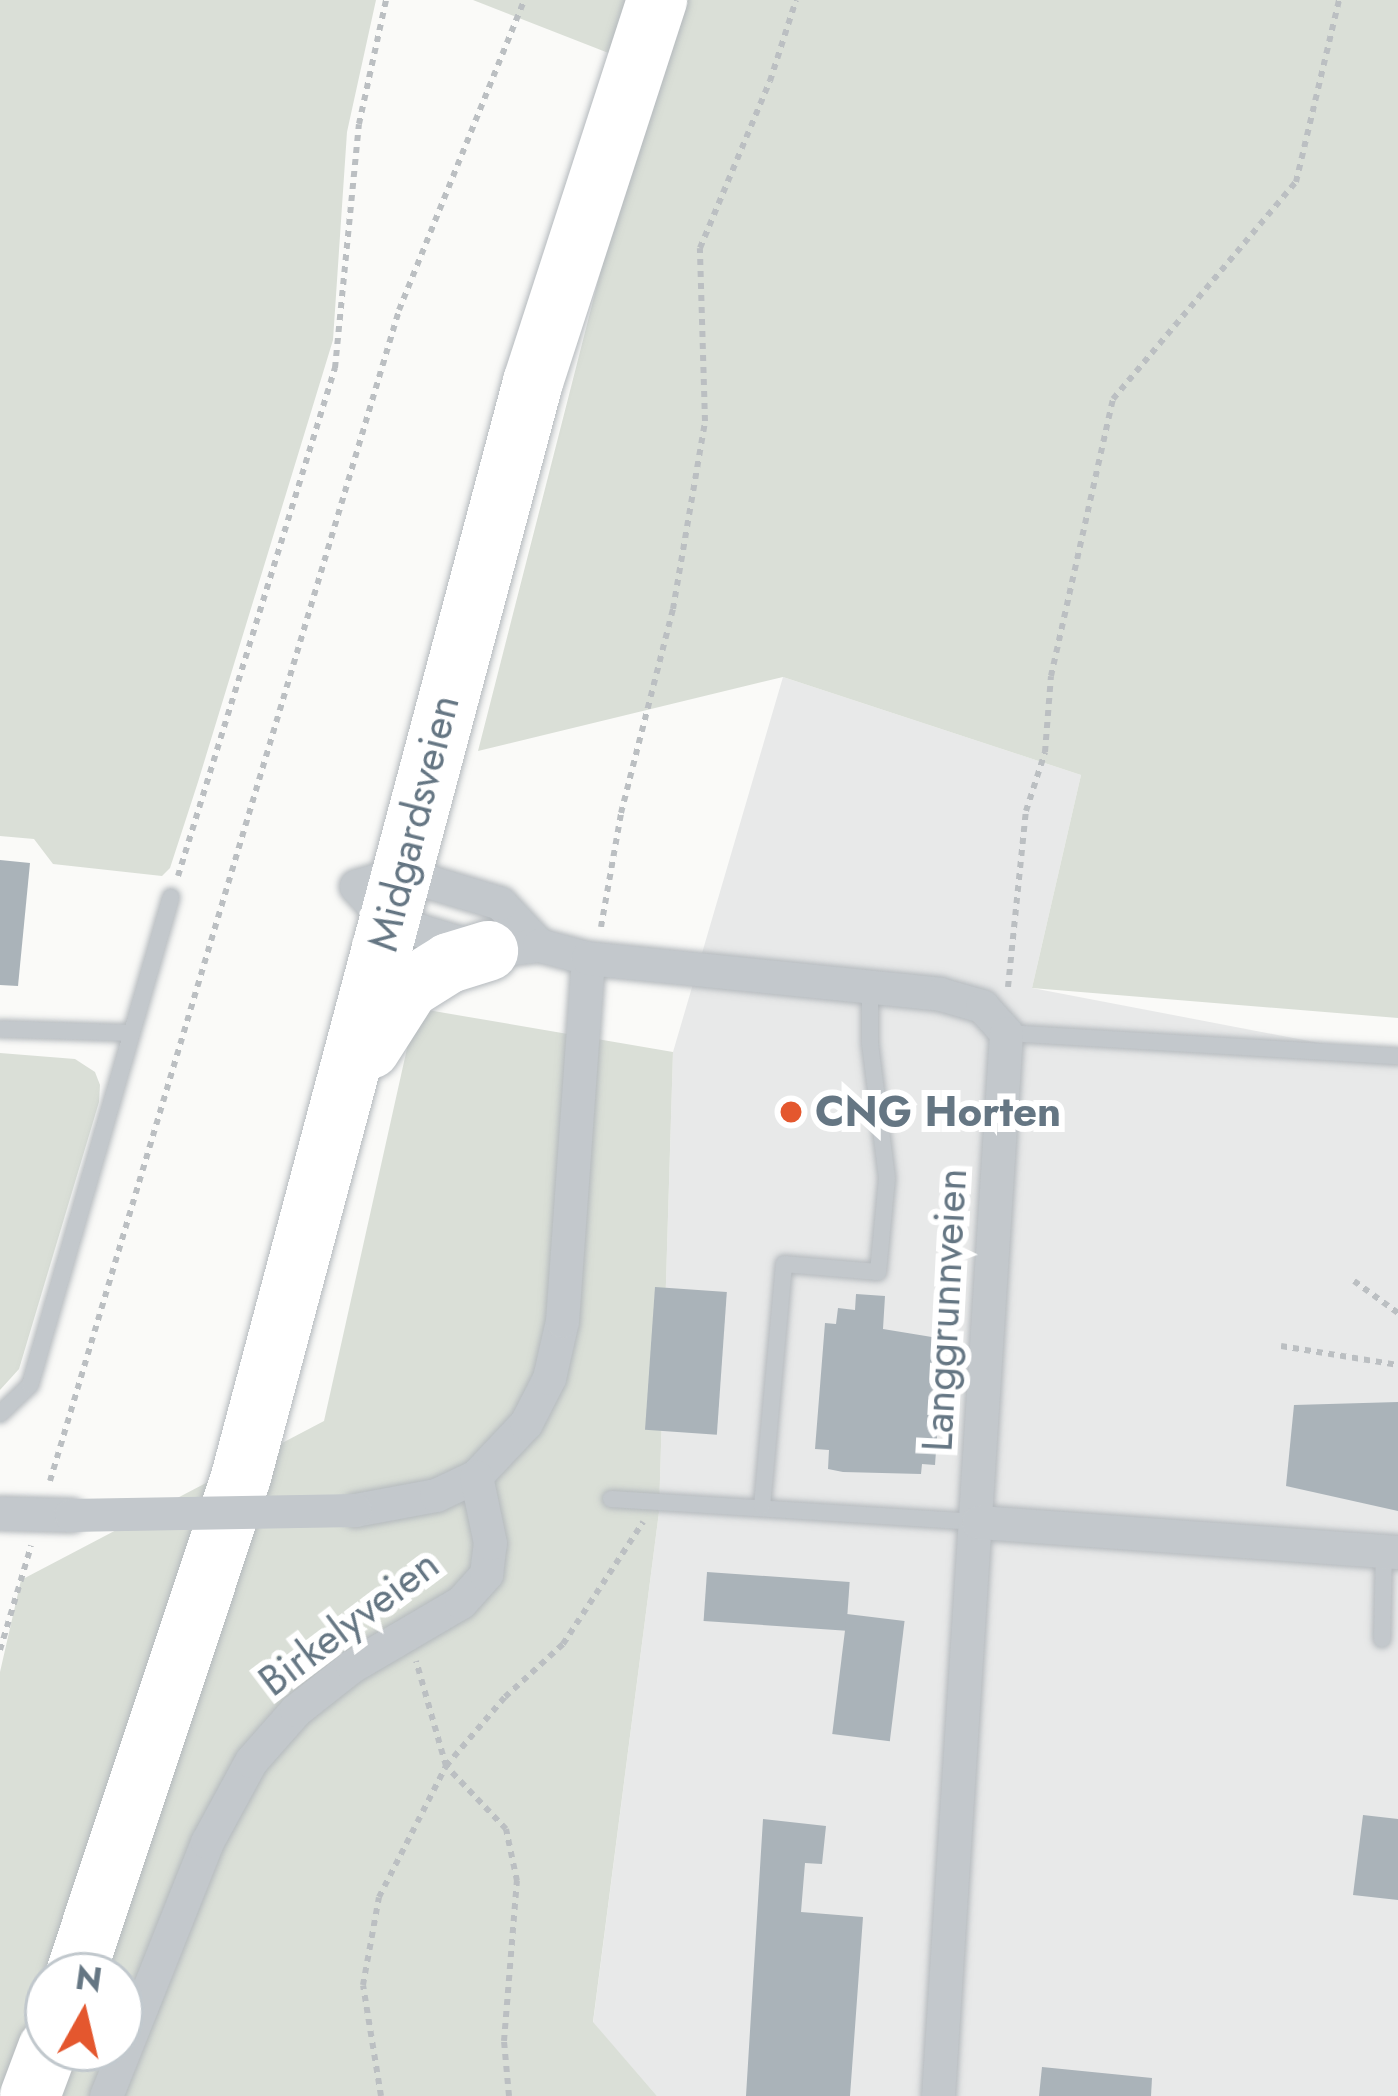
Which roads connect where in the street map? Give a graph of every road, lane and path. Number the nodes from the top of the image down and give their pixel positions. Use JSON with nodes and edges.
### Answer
{"nodes":[{"id":1,"x":386,"y":0,"type":"edge"},
{"id":2,"x":524,"y":0,"type":"edge"},
{"id":3,"x":642,"y":0,"type":"edge"},
{"id":4,"x":657,"y":0,"type":"edge"},
{"id":5,"x":796,"y":0,"type":"edge"},
{"id":6,"x":1339,"y":0,"type":"edge"},
{"id":7,"x":381,"y":893,"type":"junction"},
{"id":8,"x":171,"y":897,"type":"joint"},
{"id":9,"x":513,"y":948,"type":"junction"},
{"id":10,"x":588,"y":958,"type":"junction"},
{"id":11,"x":870,"y":987,"type":"junction"},
{"id":12,"x":0,"y":1029,"type":"edge"},
{"id":13,"x":131,"y":1033,"type":"junction"},
{"id":14,"x":1006,"y":1033,"type":"junction"},
{"id":15,"x":1398,"y":1056,"type":"edge"},
{"id":16,"x":345,"y":1096,"type":"junction"},
{"id":17,"x":1354,"y":1281,"type":"dead end"},
{"id":18,"x":1398,"y":1313,"type":"edge"},
{"id":19,"x":1281,"y":1346,"type":"dead end"},
{"id":20,"x":1398,"y":1365,"type":"edge"},
{"id":21,"x":0,"y":1414,"type":"edge"},
{"id":22,"x":476,"y":1476,"type":"junction"},
{"id":23,"x":611,"y":1499,"type":"dead end"},
{"id":24,"x":658,"y":1499,"type":"junction"},
{"id":25,"x":762,"y":1506,"type":"junction"},
{"id":26,"x":0,"y":1513,"type":"edge"},
{"id":27,"x":56,"y":1515,"type":"junction"},
{"id":28,"x":978,"y":1522,"type":"junction"},
{"id":29,"x":1391,"y":1551,"type":"edge"},
{"id":30,"x":409,"y":1637,"type":"junction"},
{"id":31,"x":1382,"y":1639,"type":"dead end"},
{"id":32,"x":180,"y":1648,"type":"junction"},
{"id":33,"x":0,"y":1650,"type":"edge"},
{"id":34,"x":446,"y":1766,"type":"junction"},
{"id":35,"x":83,"y":1952,"type":"edge"},
{"id":36,"x":106,"y":2096,"type":"edge"},
{"id":37,"x":381,"y":2096,"type":"edge"},
{"id":38,"x":509,"y":2096,"type":"edge"},
{"id":39,"x":938,"y":2096,"type":"edge"}],
"edges":[{"from":1,"to":8,"type":"path"},
{"from":2,"to":27,"type":"path"},
{"from":3,"to":7,"type":"highway","name":"Midgardsveien"},
{"from":4,"to":7,"type":"highway","name":"Midgardsveien"},
{"from":5,"to":10,"type":"path"},
{"from":6,"to":14,"type":"path"},
{"from":7,"to":9,"type":"street"},
{"from":7,"to":9,"type":"street"},
{"from":7,"to":16,"type":"highway","name":"Midgardsveien"},
{"from":7,"to":32,"type":"highway","name":"Midgardsveien"},
{"from":8,"to":13,"type":"lane"},
{"from":9,"to":10,"type":"street"},
{"from":9,"to":16,"type":"highway"},
{"from":10,"to":11,"type":"street"},
{"from":10,"to":22,"type":"street"},
{"from":11,"to":14,"type":"street"},
{"from":11,"to":25,"type":"lane"},
{"from":12,"to":13,"type":"lane"},
{"from":13,"to":21,"type":"lane"},
{"from":14,"to":15,"type":"lane"},
{"from":14,"to":28,"type":"street","name":"Langgrunnveien"},
{"from":16,"to":32,"type":"highway","name":"Midgardsveien"},
{"from":17,"to":18,"type":"path"},
{"from":19,"to":20,"type":"path"},
{"from":22,"to":27,"type":"street","bridge":true},
{"from":22,"to":30,"type":"street","name":"Birkelyveien"},
{"from":23,"to":24,"type":"lane"},
{"from":24,"to":25,"type":"lane"},
{"from":24,"to":34,"type":"path"},
{"from":25,"to":28,"type":"lane"},
{"from":26,"to":27,"type":"street"},
{"from":27,"to":33,"type":"path"},
{"from":28,"to":29,"type":"street"},
{"from":28,"to":39,"type":"street","name":"Langgrunnveien"},
{"from":29,"to":31,"type":"lane"},
{"from":30,"to":34,"type":"path"},
{"from":30,"to":36,"type":"street","name":"Birkelyveien"},
{"from":32,"to":35,"type":"highway","name":"Midgardsveien"},
{"from":34,"to":37,"type":"path"},
{"from":34,"to":38,"type":"path"}]}
